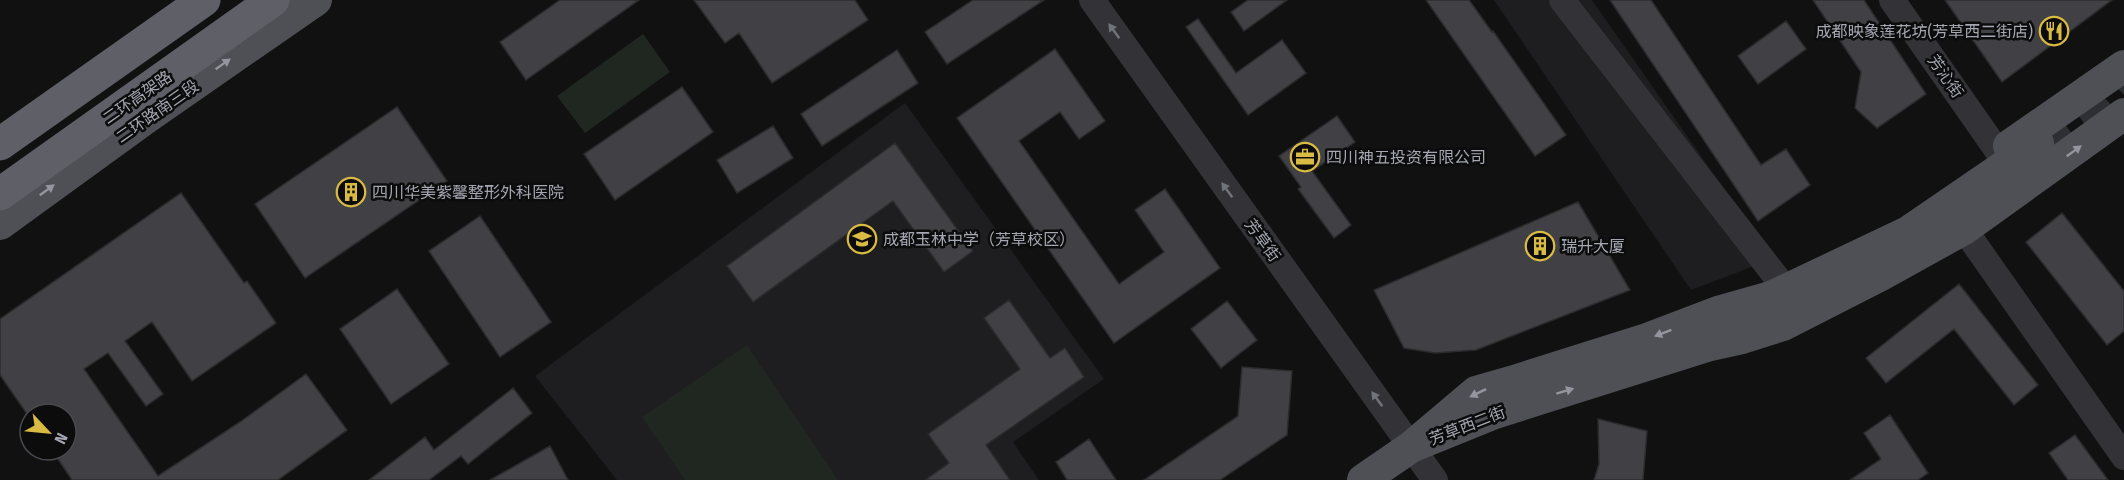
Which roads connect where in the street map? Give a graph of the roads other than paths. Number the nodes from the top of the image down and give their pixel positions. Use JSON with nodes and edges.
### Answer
{"nodes":[{"id":1,"x":205,"y":0,"type":"edge"},
{"id":2,"x":273,"y":0,"type":"edge"},
{"id":3,"x":316,"y":0,"type":"edge"},
{"id":4,"x":1092,"y":0,"type":"edge"},
{"id":5,"x":1562,"y":0,"type":"edge"},
{"id":6,"x":1892,"y":0,"type":"edge"},
{"id":7,"x":2124,"y":66,"type":"edge"},
{"id":8,"x":2124,"y":114,"type":"edge"},
{"id":9,"x":0,"y":143,"type":"edge"},
{"id":10,"x":1999,"y":153,"type":"junction"},
{"id":11,"x":0,"y":194,"type":"edge"},
{"id":12,"x":0,"y":224,"type":"edge"},
{"id":13,"x":1964,"y":229,"type":"junction"},
{"id":14,"x":1777,"y":278,"type":"junction"},
{"id":15,"x":1718,"y":312,"type":"junction"},
{"id":16,"x":1710,"y":345,"type":"junction"},
{"id":17,"x":1411,"y":447,"type":"junction"},
{"id":18,"x":2124,"y":457,"type":"edge"},
{"id":19,"x":1363,"y":480,"type":"edge"},
{"id":20,"x":1435,"y":480,"type":"edge"}],
"edges":[{"from":1,"to":9,"type":"highway","bridge":true},
{"from":2,"to":11,"type":"highway","name":"二环高架路"},
{"from":12,"to":3,"type":"main road","name":"二环路南三段","one_way":true},
{"from":17,"to":4,"type":"street","name":"芳草街","one_way":true},
{"from":5,"to":14,"type":"street"},
{"from":6,"to":10,"type":"street","name":"芳沁街"},
{"from":7,"to":10,"type":"main road"},
{"from":13,"to":8,"type":"main road","one_way":true},
{"from":10,"to":14,"type":"main road"},
{"from":13,"to":16,"type":"main road"},
{"from":13,"to":18,"type":"street"},
{"from":14,"to":15,"type":"main road"},
{"from":15,"to":16,"type":"main road"},
{"from":15,"to":17,"type":"main road","name":"芳草西二街","one_way":true},
{"from":17,"to":16,"type":"main road","name":"芳草西二街","one_way":true},
{"from":17,"to":19,"type":"main road"},
{"from":17,"to":20,"type":"street","name":"芳草街"}]}
